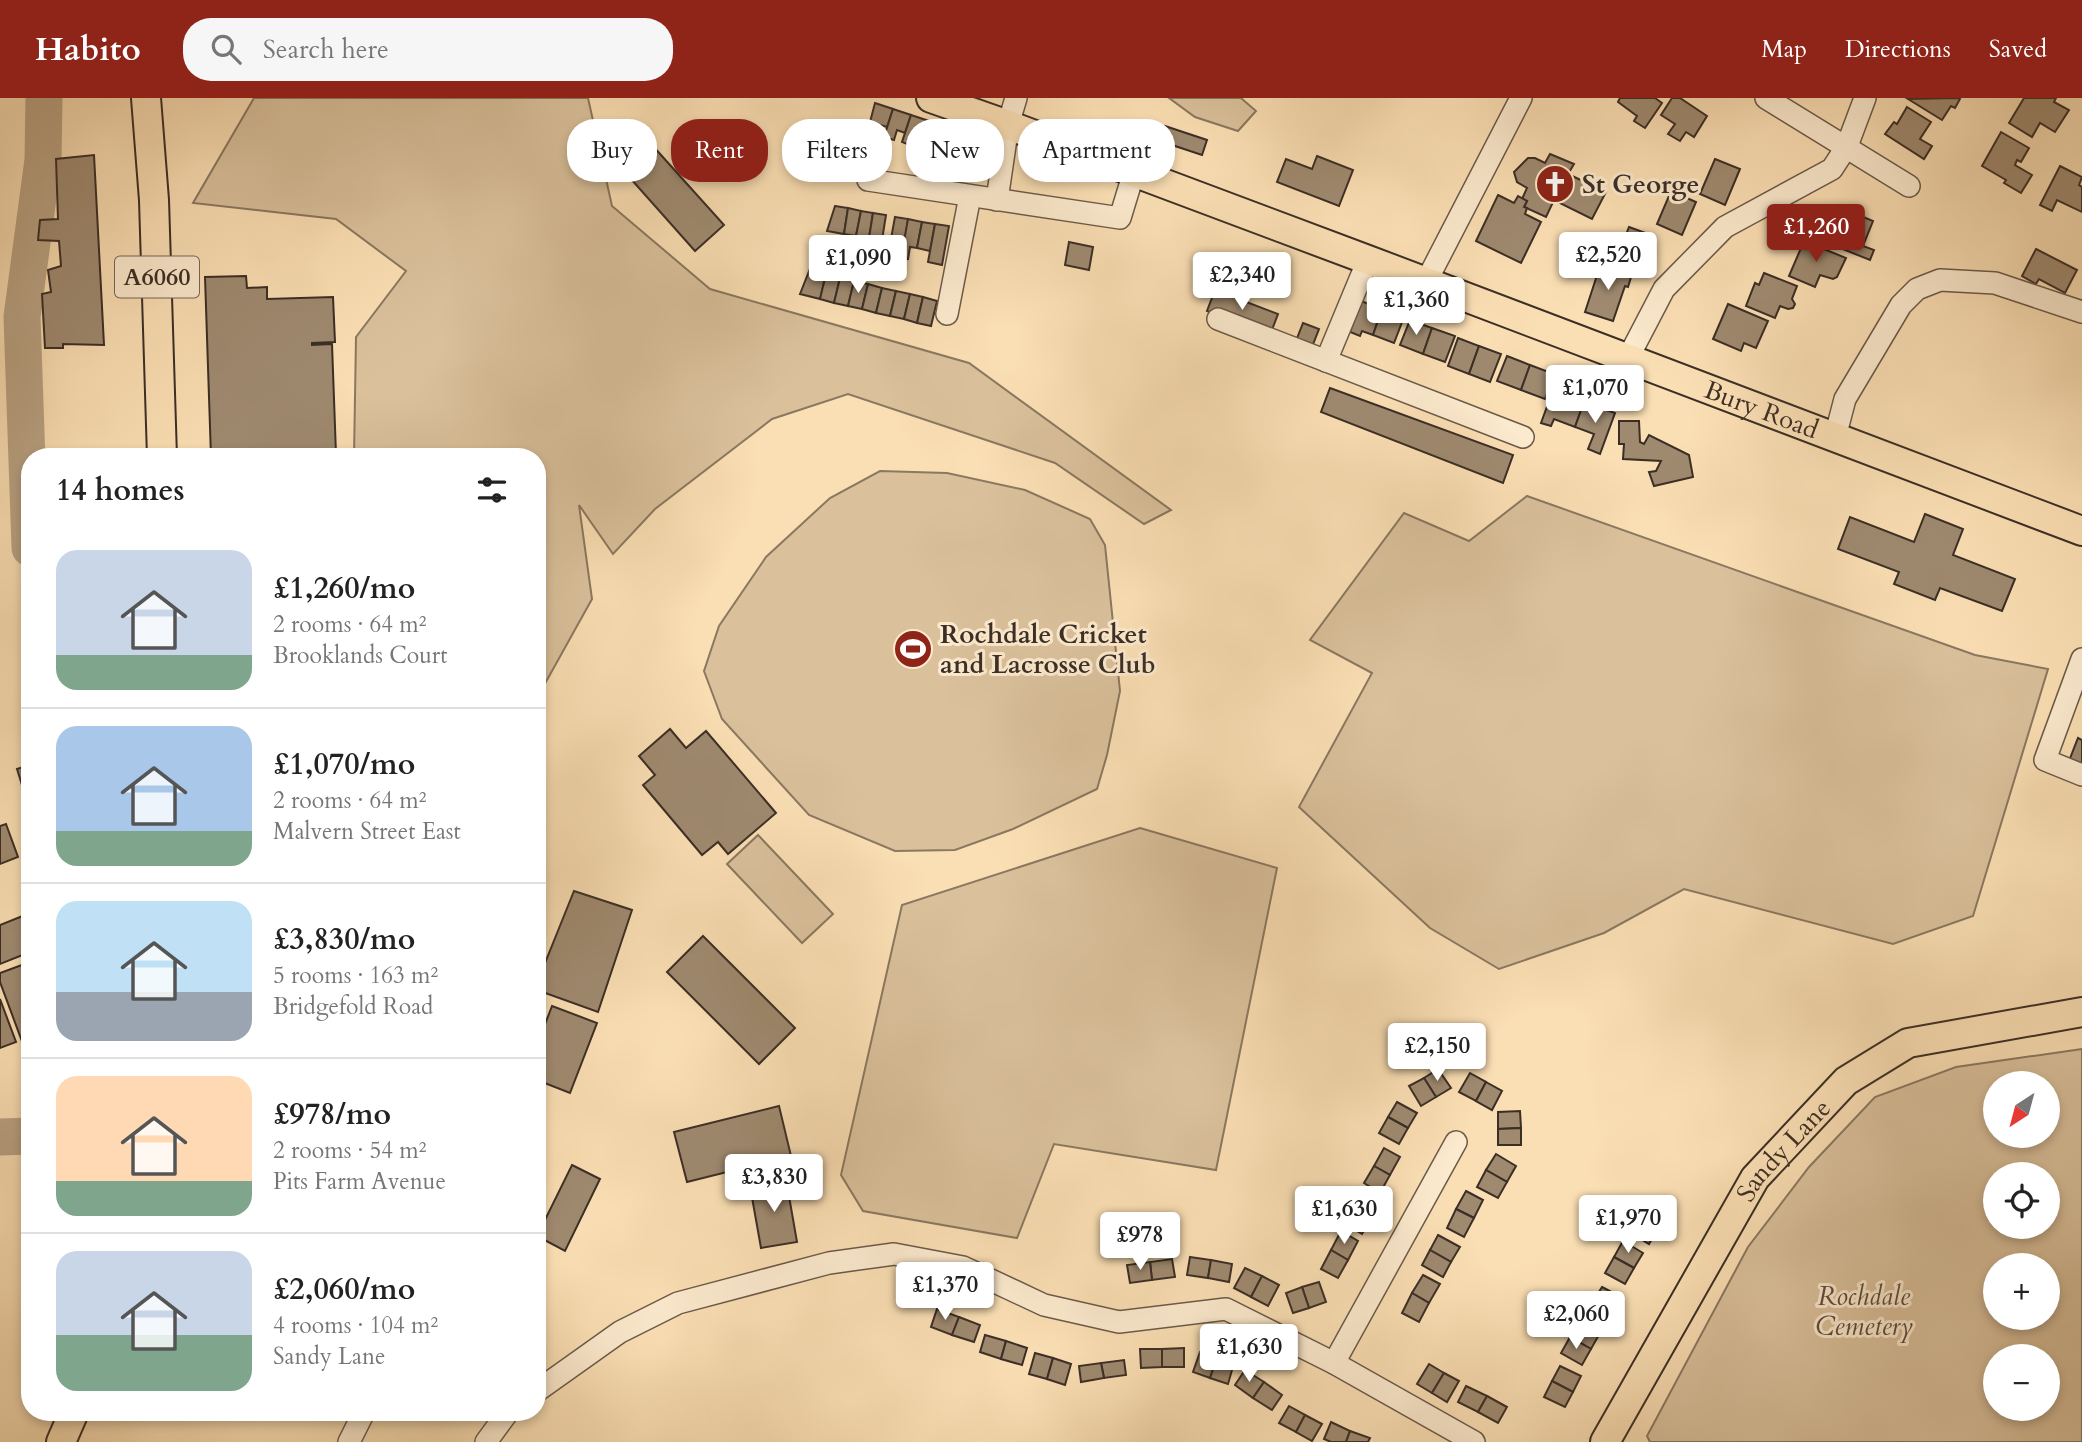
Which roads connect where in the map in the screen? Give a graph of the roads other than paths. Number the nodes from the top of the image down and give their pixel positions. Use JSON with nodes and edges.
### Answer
{"nodes":[{"id":1,"x":146,"y":98,"type":"edge"},
{"id":2,"x":931,"y":98,"type":"edge"},
{"id":3,"x":1016,"y":98,"type":"edge"},
{"id":4,"x":1521,"y":98,"type":"edge"},
{"id":5,"x":1766,"y":98,"type":"edge"},
{"id":6,"x":1865,"y":98,"type":"edge"},
{"id":7,"x":1008,"y":125,"type":"junction"},
{"id":8,"x":1018,"y":129,"type":"edge"},
{"id":9,"x":1847,"y":146,"type":"junction"},
{"id":10,"x":882,"y":182,"type":"edge"},
{"id":11,"x":1131,"y":182,"type":"edge"},
{"id":12,"x":1161,"y":182,"type":"edge"},
{"id":13,"x":1909,"y":186,"type":"dead end"},
{"id":14,"x":970,"y":195,"type":"junction"},
{"id":15,"x":997,"y":200,"type":"junction"},
{"id":16,"x":1368,"y":260,"type":"junction"},
{"id":17,"x":1426,"y":282,"type":"junction"},
{"id":18,"x":2082,"y":312,"type":"edge"},
{"id":19,"x":947,"y":314,"type":"dead end"},
{"id":20,"x":1218,"y":319,"type":"dead end"},
{"id":21,"x":1628,"y":358,"type":"junction"},
{"id":22,"x":1326,"y":361,"type":"junction"},
{"id":23,"x":1523,"y":437,"type":"dead end"},
{"id":24,"x":1835,"y":437,"type":"junction"},
{"id":25,"x":162,"y":448,"type":"edge"},
{"id":26,"x":2082,"y":531,"type":"edge"},
{"id":27,"x":2082,"y":659,"type":"edge"},
{"id":28,"x":2082,"y":775,"type":"edge"},
{"id":29,"x":2082,"y":1012,"type":"edge"},
{"id":30,"x":1457,"y":1142,"type":"dead end"},
{"id":31,"x":1335,"y":1363,"type":"junction"},
{"id":32,"x":546,"y":1385,"type":"edge"},
{"id":33,"x":70,"y":1421,"type":"edge"},
{"id":34,"x":360,"y":1421,"type":"edge"},
{"id":35,"x":501,"y":1421,"type":"edge"},
{"id":36,"x":61,"y":1442,"type":"edge"},
{"id":37,"x":349,"y":1442,"type":"edge"},
{"id":38,"x":486,"y":1442,"type":"edge"},
{"id":39,"x":1474,"y":1442,"type":"edge"},
{"id":40,"x":1605,"y":1442,"type":"edge"}],
"edges":[{"from":1,"to":25,"type":"main road","number":"A6060"},
{"from":2,"to":7,"type":"main road","name":"Bury Road"},
{"from":3,"to":7,"type":"street"},
{"from":4,"to":17,"type":"street"},
{"from":5,"to":9,"type":"street"},
{"from":6,"to":9,"type":"street"},
{"from":7,"to":8,"type":"main road","name":"Bury Road"},
{"from":7,"to":15,"type":"street"},
{"from":9,"to":13,"type":"street"},
{"from":9,"to":21,"type":"street"},
{"from":10,"to":14,"type":"street"},
{"from":11,"to":15,"type":"street"},
{"from":12,"to":16,"type":"main road","name":"Bury Road"},
{"from":14,"to":15,"type":"street"},
{"from":14,"to":19,"type":"street"},
{"from":16,"to":17,"type":"main road","name":"Bury Road"},
{"from":16,"to":22,"type":"street"},
{"from":17,"to":21,"type":"main road","name":"Bury Road"},
{"from":18,"to":24,"type":"street"},
{"from":20,"to":22,"type":"street"},
{"from":21,"to":24,"type":"main road","name":"Bury Road"},
{"from":22,"to":23,"type":"street"},
{"from":24,"to":26,"type":"main road","name":"Bury Road"},
{"from":27,"to":28,"type":"street"},
{"from":29,"to":40,"type":"main road","name":"Sandy Lane"},
{"from":30,"to":31,"type":"street"},
{"from":31,"to":32,"type":"street"},
{"from":31,"to":39,"type":"street"},
{"from":33,"to":36,"type":"main road"},
{"from":34,"to":37,"type":"street"},
{"from":35,"to":38,"type":"street"}]}
